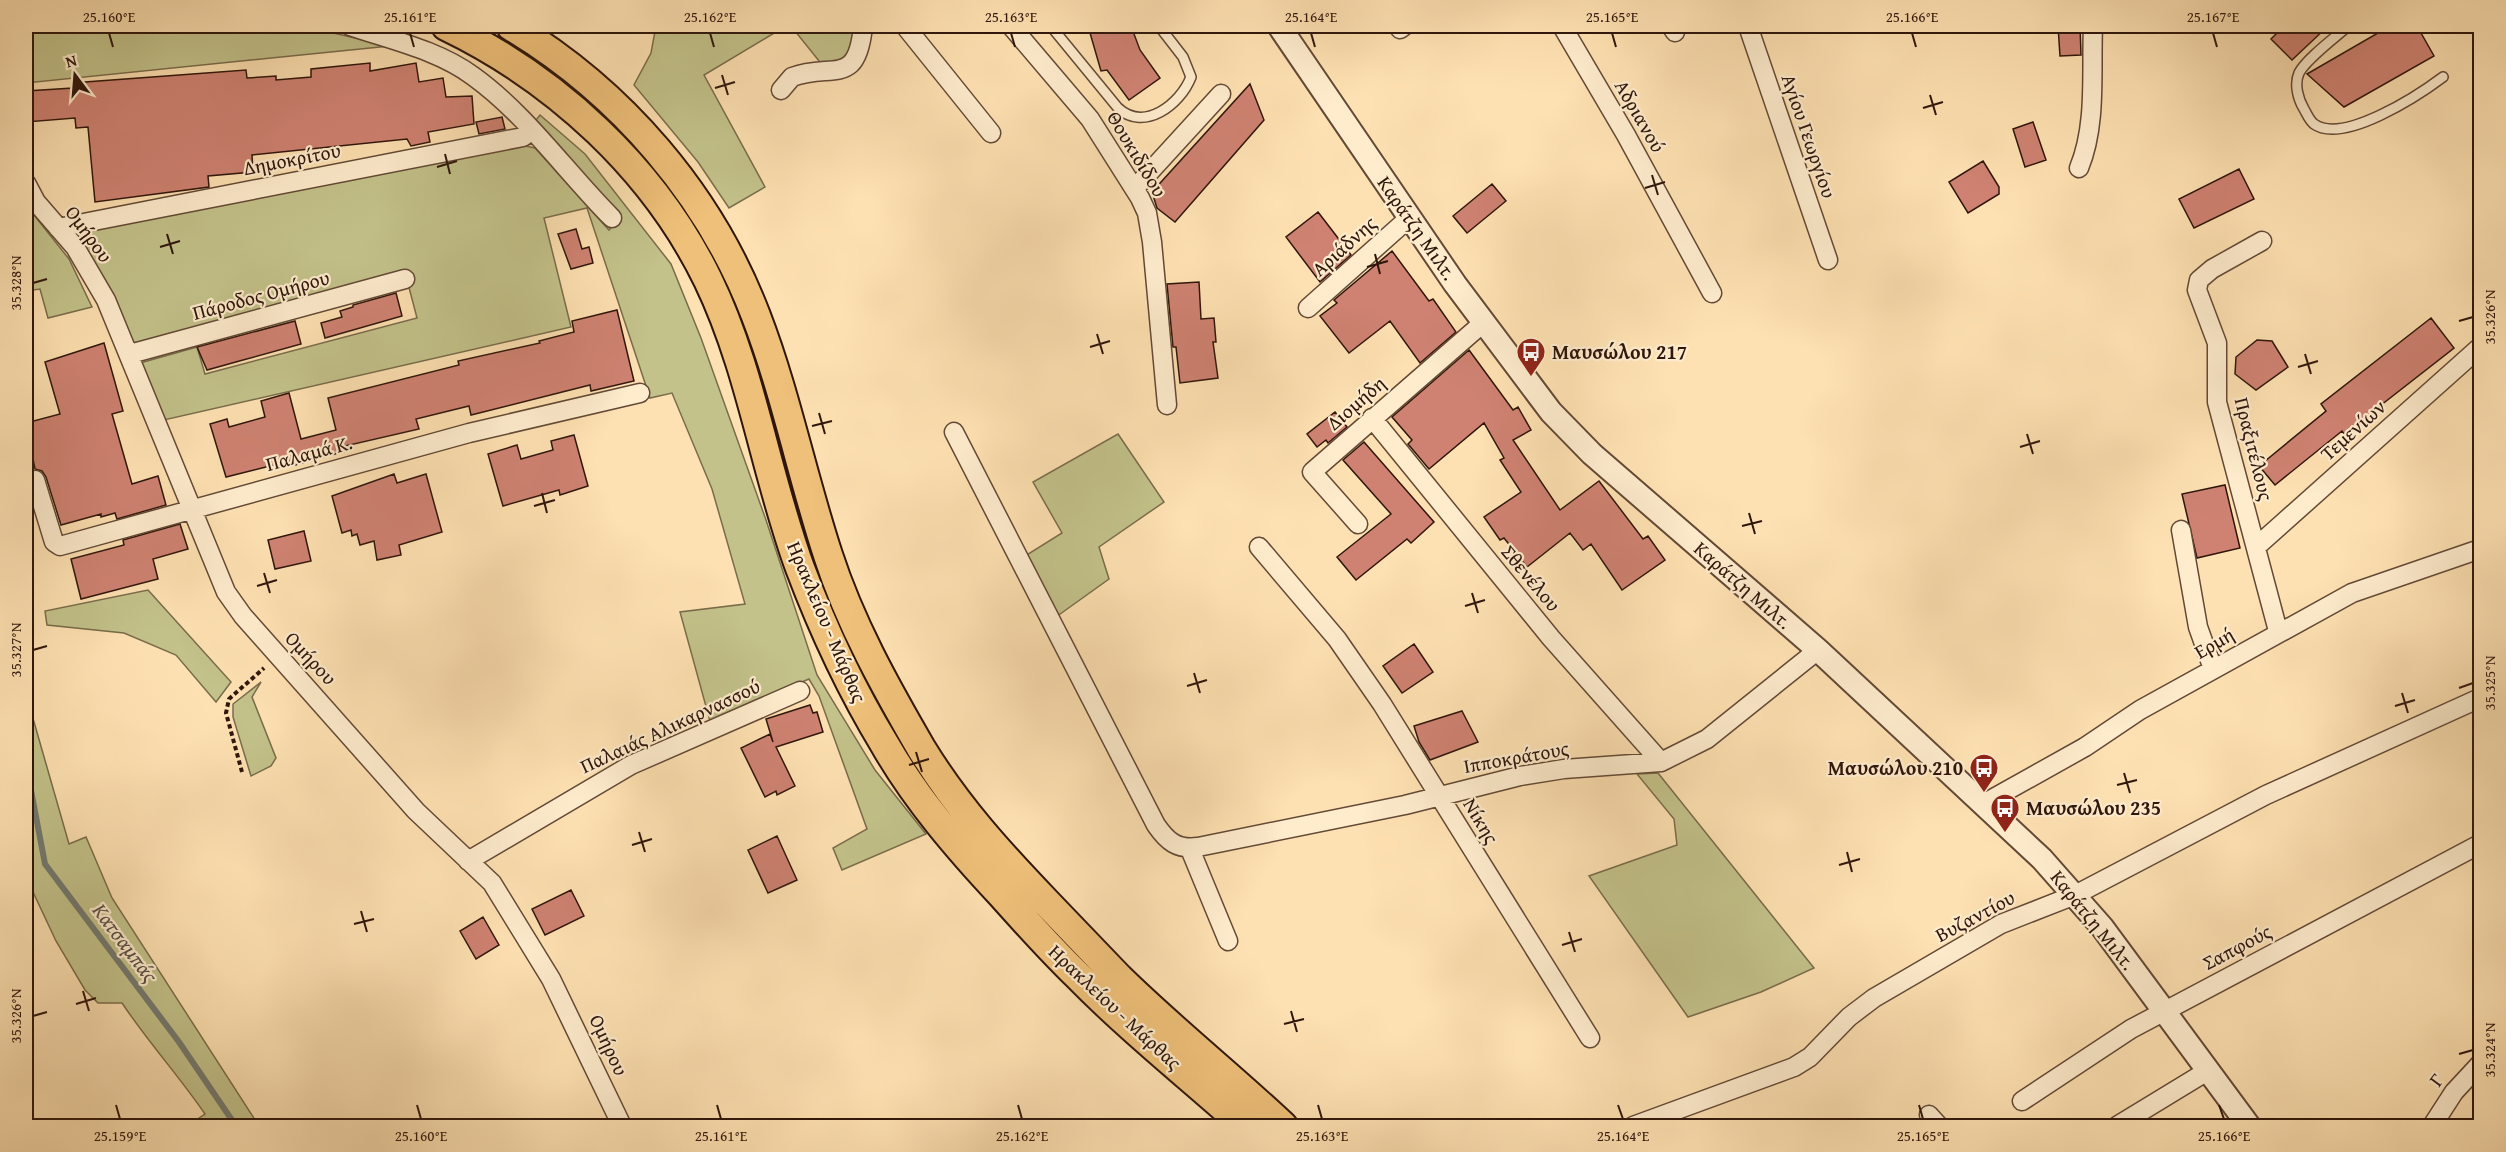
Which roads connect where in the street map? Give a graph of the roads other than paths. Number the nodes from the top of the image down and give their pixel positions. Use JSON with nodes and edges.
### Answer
{"nodes":[{"id":1,"x":350,"y":26,"type":"edge"},
{"id":2,"x":446,"y":26,"type":"edge"},
{"id":3,"x":511,"y":26,"type":"edge"},
{"id":4,"x":863,"y":26,"type":"edge"},
{"id":5,"x":906,"y":26,"type":"edge"},
{"id":6,"x":1011,"y":26,"type":"edge"},
{"id":7,"x":1060,"y":26,"type":"edge"},
{"id":8,"x":1159,"y":26,"type":"edge"},
{"id":9,"x":1279,"y":26,"type":"edge"},
{"id":10,"x":1562,"y":26,"type":"edge"},
{"id":11,"x":1748,"y":26,"type":"edge"},
{"id":12,"x":2093,"y":26,"type":"edge"},
{"id":13,"x":2349,"y":26,"type":"edge"},
{"id":14,"x":2443,"y":77,"type":"dead end"},
{"id":15,"x":781,"y":90,"type":"dead end"},
{"id":16,"x":1221,"y":94,"type":"dead end"},
{"id":17,"x":532,"y":130,"type":"junction"},
{"id":18,"x":991,"y":133,"type":"dead end"},
{"id":19,"x":2079,"y":168,"type":"dead end"},
{"id":20,"x":26,"y":183,"type":"edge"},
{"id":21,"x":1135,"y":188,"type":"junction"},
{"id":22,"x":612,"y":218,"type":"dead end"},
{"id":23,"x":1409,"y":218,"type":"junction"},
{"id":24,"x":58,"y":228,"type":"junction"},
{"id":25,"x":2262,"y":241,"type":"dead end"},
{"id":26,"x":1828,"y":260,"type":"dead end"},
{"id":27,"x":405,"y":279,"type":"dead end"},
{"id":28,"x":1712,"y":293,"type":"dead end"},
{"id":29,"x":1308,"y":308,"type":"dead end"},
{"id":30,"x":1483,"y":323,"type":"junction"},
{"id":31,"x":2481,"y":347,"type":"edge"},
{"id":32,"x":130,"y":354,"type":"junction"},
{"id":33,"x":640,"y":393,"type":"dead end"},
{"id":34,"x":1167,"y":405,"type":"dead end"},
{"id":35,"x":1372,"y":418,"type":"junction"},
{"id":36,"x":954,"y":432,"type":"dead end"},
{"id":37,"x":35,"y":480,"type":"dead end"},
{"id":38,"x":192,"y":509,"type":"junction"},
{"id":39,"x":1358,"y":524,"type":"dead end"},
{"id":40,"x":2181,"y":530,"type":"dead end"},
{"id":41,"x":1259,"y":547,"type":"dead end"},
{"id":42,"x":2256,"y":547,"type":"junction"},
{"id":43,"x":2481,"y":549,"type":"edge"},
{"id":44,"x":2278,"y":632,"type":"junction"},
{"id":45,"x":1818,"y":650,"type":"junction"},
{"id":46,"x":2213,"y":669,"type":"junction"},
{"id":47,"x":801,"y":692,"type":"dead end"},
{"id":48,"x":2481,"y":698,"type":"edge"},
{"id":49,"x":1662,"y":762,"type":"junction"},
{"id":50,"x":1439,"y":795,"type":"junction"},
{"id":51,"x":1983,"y":804,"type":"junction"},
{"id":52,"x":2481,"y":844,"type":"edge"},
{"id":53,"x":1190,"y":849,"type":"junction"},
{"id":54,"x":468,"y":861,"type":"junction"},
{"id":55,"x":2075,"y":895,"type":"junction"},
{"id":56,"x":1228,"y":941,"type":"dead end"},
{"id":57,"x":2164,"y":1011,"type":"junction"},
{"id":58,"x":1590,"y":1038,"type":"dead end"},
{"id":59,"x":2481,"y":1064,"type":"edge"},
{"id":60,"x":2209,"y":1070,"type":"junction"},
{"id":61,"x":2022,"y":1101,"type":"dead end"},
{"id":62,"x":2245,"y":1121,"type":"edge"},
{"id":63,"x":622,"y":1126,"type":"edge"},
{"id":64,"x":1245,"y":1126,"type":"edge"},
{"id":65,"x":1283,"y":1126,"type":"edge"},
{"id":66,"x":1633,"y":1126,"type":"edge"},
{"id":67,"x":2117,"y":1126,"type":"edge"},
{"id":68,"x":2432,"y":1126,"type":"edge"}],
"edges":[{"from":1,"to":17,"type":"street"},
{"from":2,"to":64,"type":"main road","name":"Ηρακλείου - Μάρθας"},
{"from":3,"to":65,"type":"main road","name":"Ηρακλείου - Μάρθας"},
{"from":4,"to":15,"type":"street"},
{"from":5,"to":18,"type":"street"},
{"from":6,"to":21,"type":"street","name":"Θουκιδίδου"},
{"from":7,"to":8,"type":"lane"},
{"from":9,"to":23,"type":"street","name":"Καράτζη Μιλτ."},
{"from":10,"to":28,"type":"street","name":"Αδριανού"},
{"from":11,"to":26,"type":"street","name":"Αγίου Γεωργίου"},
{"from":12,"to":19,"type":"street"},
{"from":13,"to":14,"type":"lane"},
{"from":16,"to":21,"type":"street"},
{"from":17,"to":22,"type":"street"},
{"from":17,"to":24,"type":"street","name":"Δημοκρίτου"},
{"from":20,"to":24,"type":"street","name":"Ομήρου"},
{"from":21,"to":34,"type":"street","name":"Θουκιδίδου"},
{"from":23,"to":29,"type":"street","name":"Αριάδνης"},
{"from":23,"to":30,"type":"street","name":"Καράτζη Μιλτ."},
{"from":24,"to":32,"type":"street","name":"Ομήρου"},
{"from":25,"to":42,"type":"street","name":"Πραξιτέλους"},
{"from":27,"to":32,"type":"street","name":"Πάροδος Ομήρου"},
{"from":30,"to":35,"type":"street","name":"Διομήδη"},
{"from":30,"to":45,"type":"street","name":"Καράτζη Μιλτ."},
{"from":31,"to":42,"type":"street","name":"Τεμενίων"},
{"from":32,"to":38,"type":"street","name":"Ομήρου"},
{"from":33,"to":38,"type":"street","name":"Παλαμά Κ."},
{"from":35,"to":39,"type":"street","name":"Διομήδη"},
{"from":35,"to":49,"type":"street","name":"Σθενέλου"},
{"from":36,"to":53,"type":"street"},
{"from":37,"to":38,"type":"street","name":"Παλαμά Κ."},
{"from":38,"to":54,"type":"street","name":"Ομήρου"},
{"from":40,"to":46,"type":"street"},
{"from":41,"to":50,"type":"street","name":"Νίκης"},
{"from":42,"to":44,"type":"street","name":"Πραξιτέλους"},
{"from":43,"to":44,"type":"street","name":"Ερμή"},
{"from":44,"to":46,"type":"street","name":"Ερμή"},
{"from":45,"to":49,"type":"street","name":"Ιπποκράτους"},
{"from":45,"to":51,"type":"street","name":"Καράτζη Μιλτ."},
{"from":46,"to":51,"type":"street","name":"Ερμή"},
{"from":47,"to":54,"type":"street","name":"Παλαιάς Αλικαρνασσού"},
{"from":48,"to":55,"type":"street","name":"Βυζαντίου"},
{"from":49,"to":50,"type":"street","name":"Ιπποκράτους"},
{"from":50,"to":53,"type":"street","name":"Ιπποκράτους"},
{"from":50,"to":58,"type":"street","name":"Νίκης"},
{"from":51,"to":55,"type":"street","name":"Καράτζη Μιλτ."},
{"from":52,"to":57,"type":"street","name":"Σαπφούς"},
{"from":53,"to":56,"type":"street"},
{"from":54,"to":63,"type":"street","name":"Ομήρου"},
{"from":55,"to":57,"type":"street","name":"Καράτζη Μιλτ."},
{"from":55,"to":66,"type":"street","name":"Βυζαντίου"},
{"from":57,"to":60,"type":"street","name":"Καράτζη Μιλτ."},
{"from":57,"to":61,"type":"street","name":"Σαπφούς"},
{"from":59,"to":68,"type":"street","name":"Γ"},
{"from":60,"to":62,"type":"street","name":"Καράτζη Μιλτ."},
{"from":60,"to":67,"type":"street"}]}
